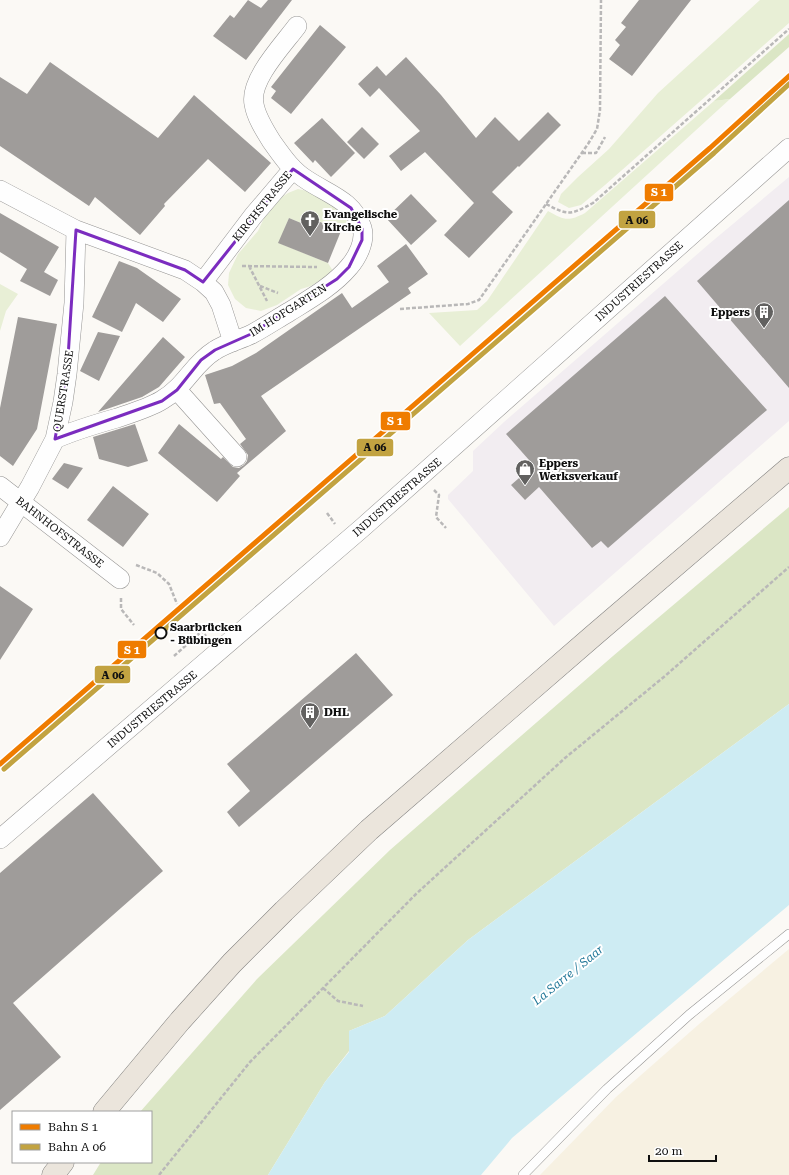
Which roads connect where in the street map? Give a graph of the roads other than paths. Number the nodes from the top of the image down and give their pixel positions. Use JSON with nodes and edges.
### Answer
{"nodes":[{"id":1,"x":298,"y":26,"type":"dead end"},
{"id":2,"x":789,"y":148,"type":"edge"},
{"id":3,"x":293,"y":169,"type":"junction"},
{"id":4,"x":0,"y":190,"type":"edge"},
{"id":5,"x":76,"y":230,"type":"junction"},
{"id":6,"x":203,"y":282,"type":"junction"},
{"id":7,"x":233,"y":342,"type":"junction"},
{"id":8,"x":177,"y":390,"type":"junction"},
{"id":9,"x":55,"y":439,"type":"junction"},
{"id":10,"x":237,"y":457,"type":"dead end"},
{"id":11,"x":789,"y":468,"type":"edge"},
{"id":12,"x":0,"y":486,"type":"edge"},
{"id":13,"x":22,"y":503,"type":"junction"},
{"id":14,"x":0,"y":537,"type":"edge"},
{"id":15,"x":120,"y":579,"type":"road end"},
{"id":16,"x":0,"y":839,"type":"edge"},
{"id":17,"x":789,"y":934,"type":"edge"},
{"id":18,"x":105,"y":1111,"type":"edge"},
{"id":19,"x":523,"y":1175,"type":"edge"}],
"edges":[{"from":1,"to":3,"type":"street","name":"KIRCHSTRASSE"},
{"from":2,"to":16,"type":"street","name":"INDUSTRIESTRASSE"},
{"from":3,"to":6,"type":"street","name":"KIRCHSTRASSE"},
{"from":3,"to":7,"type":"street","name":"IM HOFGARTEN"},
{"from":4,"to":5,"type":"street"},
{"from":5,"to":6,"type":"street"},
{"from":5,"to":9,"type":"street","name":"QUERSTRASSE"},
{"from":6,"to":7,"type":"street"},
{"from":7,"to":8,"type":"street","name":"IM HOFGARTEN"},
{"from":8,"to":9,"type":"street","name":"IM HOFGARTEN"},
{"from":8,"to":10,"type":"street"},
{"from":9,"to":13,"type":"street","name":"QUERSTRASSE"},
{"from":11,"to":18,"type":"main road"},
{"from":12,"to":13,"type":"street","name":"BAHNHOFSTRASSE"},
{"from":13,"to":14,"type":"street","name":"QUERSTRASSE"},
{"from":13,"to":15,"type":"street","name":"BAHNHOFSTRASSE"},
{"from":17,"to":19,"type":"lane"}]}
